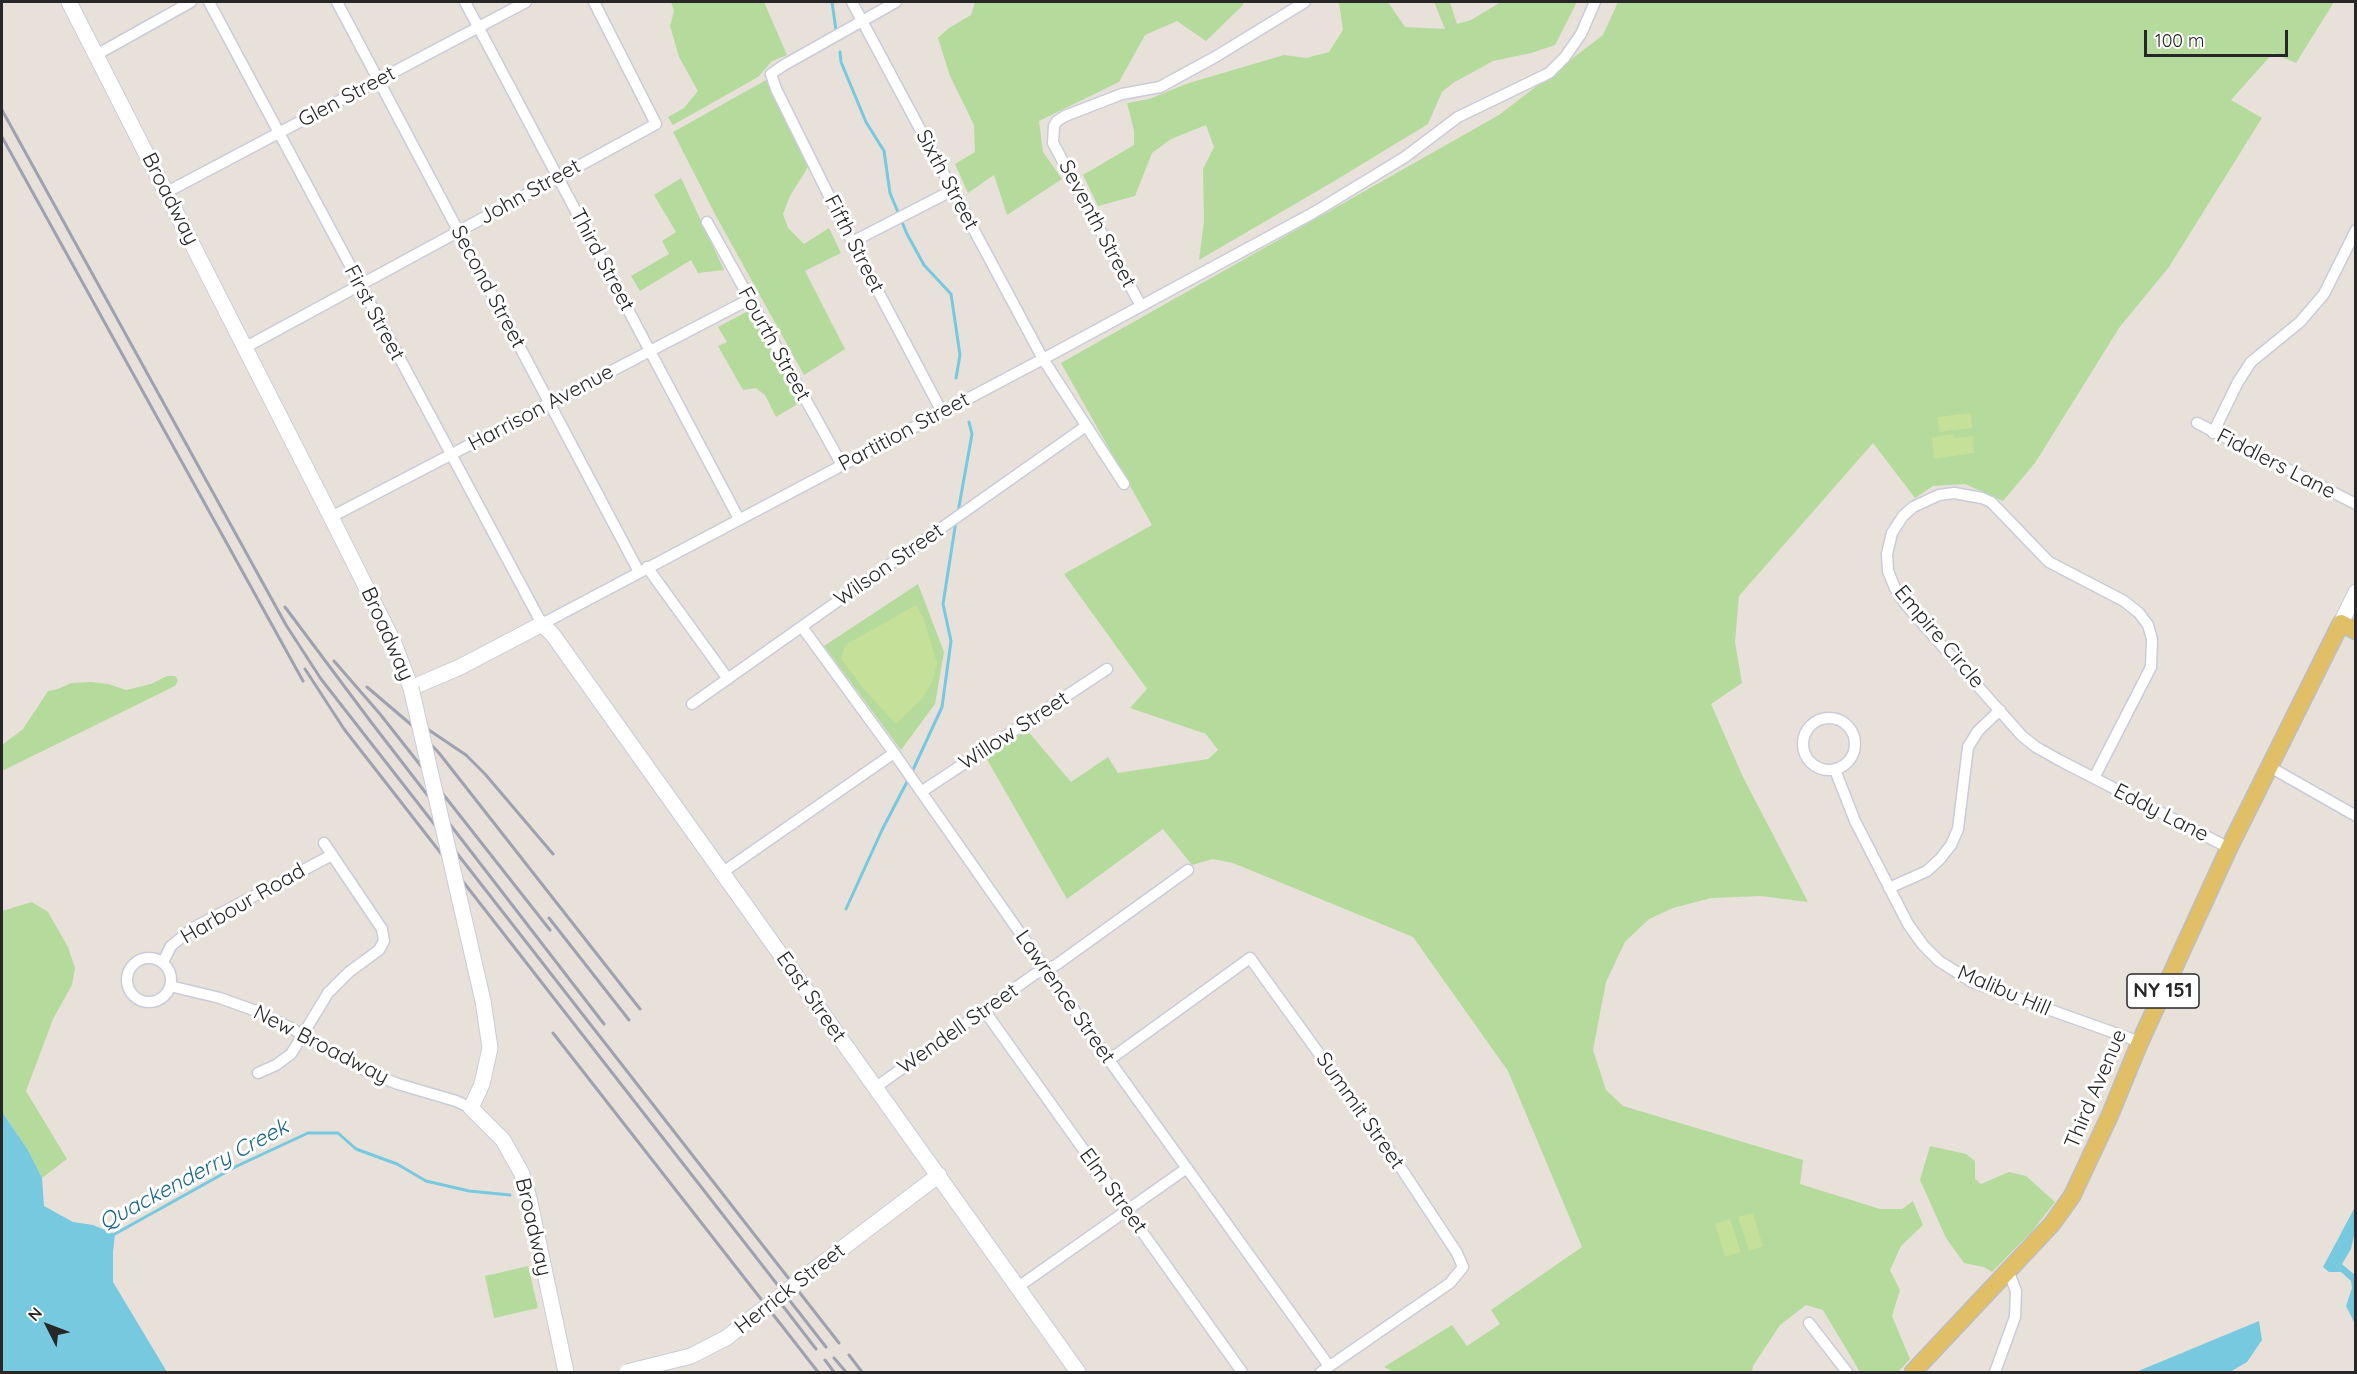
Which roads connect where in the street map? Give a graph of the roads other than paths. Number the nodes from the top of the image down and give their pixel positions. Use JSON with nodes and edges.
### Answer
{"nodes":[{"id":1,"x":69,"y":2,"type":"edge"},
{"id":2,"x":191,"y":2,"type":"edge"},
{"id":3,"x":209,"y":2,"type":"edge"},
{"id":4,"x":337,"y":2,"type":"edge"},
{"id":5,"x":465,"y":2,"type":"edge"},
{"id":6,"x":526,"y":2,"type":"edge"},
{"id":7,"x":594,"y":2,"type":"edge"},
{"id":8,"x":852,"y":2,"type":"edge"},
{"id":9,"x":896,"y":2,"type":"edge"},
{"id":10,"x":1305,"y":2,"type":"edge"},
{"id":11,"x":1595,"y":2,"type":"edge"},
{"id":12,"x":861,"y":20,"type":"junction"},
{"id":13,"x":479,"y":27,"type":"junction"},
{"id":14,"x":96,"y":55,"type":"junction"},
{"id":15,"x":378,"y":80,"type":"junction"},
{"id":16,"x":278,"y":134,"type":"junction"},
{"id":17,"x":559,"y":177,"type":"junction"},
{"id":18,"x":953,"y":190,"type":"junction"},
{"id":19,"x":167,"y":192,"type":"junction"},
{"id":20,"x":707,"y":222,"type":"dead end"},
{"id":21,"x":2355,"y":230,"type":"edge"},
{"id":22,"x":458,"y":231,"type":"junction"},
{"id":23,"x":852,"y":242,"type":"junction"},
{"id":24,"x":360,"y":285,"type":"junction"},
{"id":25,"x":750,"y":299,"type":"junction"},
{"id":26,"x":1141,"y":306,"type":"junction"},
{"id":27,"x":246,"y":347,"type":"junction"},
{"id":28,"x":650,"y":351,"type":"junction"},
{"id":29,"x":1043,"y":359,"type":"junction"},
{"id":30,"x":550,"y":403,"type":"junction"},
{"id":31,"x":942,"y":412,"type":"junction"},
{"id":32,"x":2197,"y":423,"type":"dead end"},
{"id":33,"x":1086,"y":426,"type":"junction"},
{"id":34,"x":2213,"y":433,"type":"junction"},
{"id":35,"x":451,"y":455,"type":"junction"},
{"id":36,"x":842,"y":465,"type":"junction"},
{"id":37,"x":1124,"y":484,"type":"dead end"},
{"id":38,"x":2355,"y":504,"type":"edge"},
{"id":39,"x":332,"y":517,"type":"junction"},
{"id":40,"x":739,"y":519,"type":"junction"},
{"id":41,"x":643,"y":569,"type":"junction"},
{"id":42,"x":2355,"y":592,"type":"edge"},
{"id":43,"x":542,"y":624,"type":"junction"},
{"id":44,"x":801,"y":627,"type":"junction"},
{"id":45,"x":2348,"y":627,"type":"edge"},
{"id":46,"x":1107,"y":669,"type":"dead end"},
{"id":47,"x":728,"y":679,"type":"junction"},
{"id":48,"x":411,"y":688,"type":"junction"},
{"id":49,"x":692,"y":704,"type":"dead end"},
{"id":50,"x":2000,"y":710,"type":"junction"},
{"id":51,"x":894,"y":753,"type":"junction"},
{"id":52,"x":2270,"y":767,"type":"junction"},
{"id":53,"x":1835,"y":770,"type":"junction"},
{"id":54,"x":2094,"y":778,"type":"junction"},
{"id":55,"x":919,"y":789,"type":"junction"},
{"id":56,"x":2355,"y":816,"type":"edge"},
{"id":57,"x":324,"y":843,"type":"dead end"},
{"id":58,"x":2229,"y":848,"type":"junction"},
{"id":59,"x":332,"y":855,"type":"junction"},
{"id":60,"x":1188,"y":870,"type":"dead end"},
{"id":61,"x":723,"y":872,"type":"junction"},
{"id":62,"x":1889,"y":888,"type":"junction"},
{"id":63,"x":163,"y":962,"type":"junction"},
{"id":64,"x":1047,"y":969,"type":"junction"},
{"id":65,"x":170,"y":986,"type":"junction"},
{"id":66,"x":984,"y":1010,"type":"junction"},
{"id":67,"x":303,"y":1034,"type":"junction"},
{"id":68,"x":2140,"y":1042,"type":"junction"},
{"id":69,"x":1109,"y":1060,"type":"junction"},
{"id":70,"x":258,"y":1073,"type":"dead end"},
{"id":71,"x":876,"y":1087,"type":"junction"},
{"id":72,"x":471,"y":1108,"type":"junction"},
{"id":73,"x":1187,"y":1168,"type":"junction"},
{"id":74,"x":939,"y":1176,"type":"junction"},
{"id":75,"x":1127,"y":1211,"type":"junction"},
{"id":76,"x":2008,"y":1270,"type":"junction"},
{"id":77,"x":1017,"y":1287,"type":"junction"},
{"id":78,"x":1809,"y":1323,"type":"dead end"},
{"id":79,"x":1325,"y":1370,"type":"edge"},
{"id":80,"x":566,"y":1372,"type":"edge"},
{"id":81,"x":627,"y":1372,"type":"edge"},
{"id":82,"x":1078,"y":1372,"type":"edge"},
{"id":83,"x":1242,"y":1372,"type":"edge"},
{"id":84,"x":1847,"y":1372,"type":"edge"},
{"id":85,"x":1913,"y":1372,"type":"edge"},
{"id":86,"x":1995,"y":1372,"type":"edge"}],
"edges":[{"from":1,"to":14,"type":"street","name":"Broadway"},
{"from":2,"to":14,"type":"street"},
{"from":3,"to":16,"type":"street","name":"First Street"},
{"from":4,"to":15,"type":"street","name":"Second Street"},
{"from":5,"to":13,"type":"street","name":"Third Street"},
{"from":6,"to":13,"type":"street","name":"Glen Street"},
{"from":7,"to":17,"type":"street","name":"John Street"},
{"from":8,"to":12,"type":"street","name":"Sixth Street"},
{"from":9,"to":12,"type":"street"},
{"from":10,"to":26,"type":"street","name":"Seventh Street"},
{"from":11,"to":26,"type":"street","name":"Partition Street"},
{"from":12,"to":18,"type":"street","name":"Sixth Street"},
{"from":12,"to":23,"type":"street","name":"Fifth Street"},
{"from":13,"to":15,"type":"street","name":"Glen Street"},
{"from":13,"to":17,"type":"street","name":"Third Street"},
{"from":14,"to":19,"type":"street","name":"Broadway"},
{"from":15,"to":16,"type":"street","name":"Glen Street"},
{"from":15,"to":22,"type":"street","name":"Second Street"},
{"from":16,"to":19,"type":"street","name":"Glen Street"},
{"from":16,"to":24,"type":"street","name":"First Street"},
{"from":17,"to":22,"type":"street","name":"John Street"},
{"from":17,"to":28,"type":"street","name":"Third Street"},
{"from":18,"to":23,"type":"street"},
{"from":18,"to":29,"type":"street","name":"Sixth Street"},
{"from":19,"to":27,"type":"street","name":"Broadway"},
{"from":20,"to":25,"type":"street","name":"Fourth Street"},
{"from":21,"to":34,"type":"street"},
{"from":22,"to":24,"type":"street","name":"John Street"},
{"from":22,"to":30,"type":"street","name":"Second Street"},
{"from":23,"to":31,"type":"street","name":"Fifth Street"},
{"from":24,"to":27,"type":"street","name":"John Street"},
{"from":24,"to":35,"type":"street","name":"First Street"},
{"from":25,"to":28,"type":"street","name":"Harrison Avenue"},
{"from":25,"to":36,"type":"street","name":"Fourth Street"},
{"from":26,"to":29,"type":"street","name":"Partition Street"},
{"from":27,"to":39,"type":"street","name":"Broadway"},
{"from":28,"to":30,"type":"street","name":"Harrison Avenue"},
{"from":28,"to":40,"type":"street","name":"Third Street"},
{"from":29,"to":31,"type":"street","name":"Partition Street"},
{"from":29,"to":33,"type":"street","name":"Sixth Street"},
{"from":30,"to":35,"type":"street","name":"Harrison Avenue"},
{"from":30,"to":41,"type":"street","name":"Second Street"},
{"from":31,"to":36,"type":"street","name":"Partition Street"},
{"from":32,"to":34,"type":"street","name":"Fiddlers Lane"},
{"from":33,"to":37,"type":"street","name":"Sixth Street"},
{"from":33,"to":44,"type":"street","name":"Wilson Street"},
{"from":34,"to":38,"type":"street","name":"Fiddlers Lane"},
{"from":35,"to":39,"type":"street","name":"Harrison Avenue"},
{"from":35,"to":43,"type":"street","name":"First Street"},
{"from":36,"to":40,"type":"street","name":"Partition Street"},
{"from":39,"to":48,"type":"street","name":"Broadway"},
{"from":40,"to":41,"type":"street","name":"Partition Street"},
{"from":41,"to":43,"type":"street","name":"Partition Street"},
{"from":41,"to":47,"type":"street","name":"Second Street"},
{"from":42,"to":45,"type":"street"},
{"from":43,"to":48,"type":"street","name":"Partition Street"},
{"from":43,"to":61,"type":"street","name":"East Street"},
{"from":44,"to":47,"type":"street","name":"Wilson Street"},
{"from":44,"to":51,"type":"street","name":"Lawrence Street"},
{"from":45,"to":52,"type":"main road","name":"Third Avenue","number":"NY 151"},
{"from":46,"to":55,"type":"street","name":"Willow Street"},
{"from":47,"to":49,"type":"street","name":"Wilson Street"},
{"from":48,"to":72,"type":"street","name":"Broadway","bridge":true},
{"from":50,"to":54,"type":"street","name":"Empire Circle"},
{"from":50,"to":54,"type":"street","name":"Empire Circle"},
{"from":50,"to":62,"type":"street"},
{"from":51,"to":55,"type":"street","name":"Lawrence Street"},
{"from":51,"to":61,"type":"street"},
{"from":52,"to":56,"type":"street"},
{"from":52,"to":58,"type":"main road","name":"Third Avenue","number":"NY 151"},
{"from":53,"to":53,"type":"street"},
{"from":53,"to":62,"type":"street","name":"Malibu Hill"},
{"from":54,"to":58,"type":"street","name":"Eddy Lane"},
{"from":55,"to":64,"type":"street","name":"Lawrence Street"},
{"from":57,"to":59,"type":"street"},
{"from":58,"to":68,"type":"main road","name":"Third Avenue","number":"NY 151"},
{"from":59,"to":63,"type":"street","name":"Harbour Road"},
{"from":59,"to":67,"type":"street"},
{"from":60,"to":64,"type":"street","name":"Wendell Street"},
{"from":61,"to":71,"type":"street","name":"East Street"},
{"from":62,"to":68,"type":"street","name":"Malibu Hill"},
{"from":63,"to":65,"type":"street"},
{"from":63,"to":65,"type":"street"},
{"from":64,"to":66,"type":"street","name":"Wendell Street"},
{"from":64,"to":69,"type":"street","name":"Lawrence Street"},
{"from":65,"to":67,"type":"street","name":"New Broadway"},
{"from":66,"to":71,"type":"street","name":"Wendell Street"},
{"from":66,"to":75,"type":"street","name":"Elm Street"},
{"from":67,"to":70,"type":"street"},
{"from":67,"to":72,"type":"street","name":"New Broadway"},
{"from":68,"to":76,"type":"main road","name":"Third Avenue","number":"NY 151"},
{"from":69,"to":73,"type":"street","name":"Lawrence Street"},
{"from":69,"to":79,"type":"street","name":"Summit Street"},
{"from":71,"to":74,"type":"street","name":"East Street"},
{"from":72,"to":80,"type":"street","name":"Broadway"},
{"from":73,"to":75,"type":"street"},
{"from":73,"to":79,"type":"street","name":"Lawrence Street"},
{"from":74,"to":77,"type":"street","name":"East Street"},
{"from":74,"to":81,"type":"street","name":"Herrick Street","bridge":true},
{"from":75,"to":77,"type":"street"},
{"from":75,"to":83,"type":"street","name":"Elm Street"},
{"from":76,"to":85,"type":"main road","name":"Third Avenue","number":"NY 151"},
{"from":76,"to":86,"type":"street"},
{"from":77,"to":82,"type":"street","name":"East Street"},
{"from":78,"to":84,"type":"street"}]}
